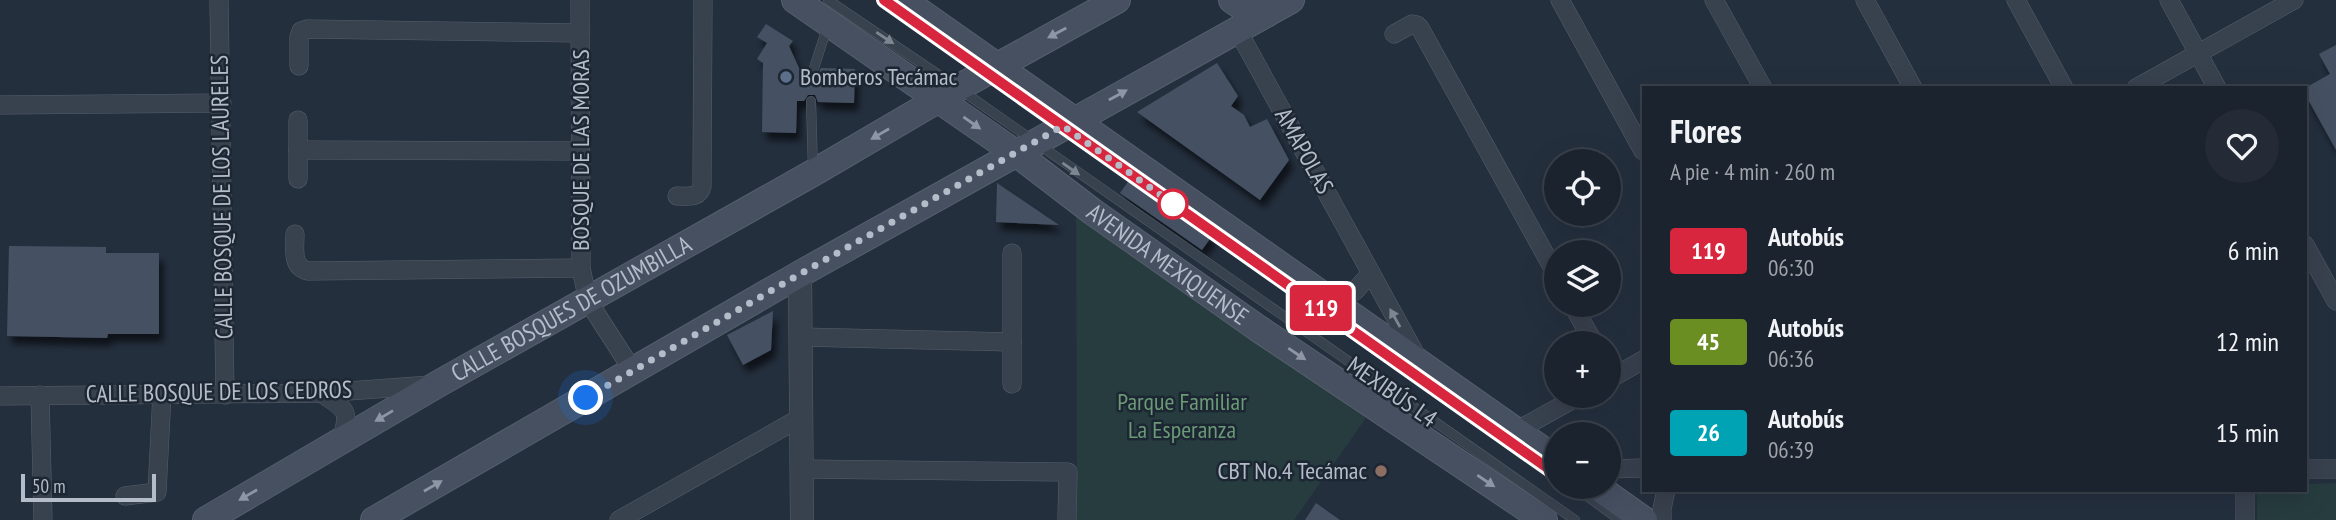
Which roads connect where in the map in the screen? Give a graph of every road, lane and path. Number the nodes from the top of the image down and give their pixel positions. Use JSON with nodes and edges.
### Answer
{"nodes":[{"id":1,"x":219,"y":0,"type":"edge"},
{"id":2,"x":580,"y":0,"type":"edge"},
{"id":3,"x":703,"y":0,"type":"edge"},
{"id":4,"x":795,"y":0,"type":"edge"},
{"id":5,"x":884,"y":0,"type":"edge"},
{"id":6,"x":1117,"y":0,"type":"edge"},
{"id":7,"x":1232,"y":0,"type":"edge"},
{"id":8,"x":1291,"y":0,"type":"edge"},
{"id":9,"x":1560,"y":0,"type":"edge"},
{"id":10,"x":1714,"y":0,"type":"edge"},
{"id":11,"x":1865,"y":0,"type":"edge"},
{"id":12,"x":2016,"y":0,"type":"edge"},
{"id":13,"x":2169,"y":0,"type":"edge"},
{"id":14,"x":2294,"y":0,"type":"edge"},
{"id":15,"x":905,"y":8,"type":"edge"},
{"id":16,"x":828,"y":11,"type":"edge"},
{"id":17,"x":1266,"y":14,"type":"junction"},
{"id":18,"x":918,"y":24,"type":"dead end"},
{"id":19,"x":1237,"y":29,"type":"junction"},
{"id":20,"x":580,"y":33,"type":"junction"},
{"id":21,"x":1394,"y":34,"type":"dead end"},
{"id":22,"x":2197,"y":53,"type":"junction"},
{"id":23,"x":299,"y":66,"type":"dead end"},
{"id":24,"x":814,"y":68,"type":"dead end"},
{"id":25,"x":992,"y":68,"type":"junction"},
{"id":26,"x":1762,"y":86,"type":"edge"},
{"id":27,"x":1912,"y":86,"type":"edge"},
{"id":28,"x":2063,"y":86,"type":"edge"},
{"id":29,"x":2139,"y":86,"type":"edge"},
{"id":30,"x":2216,"y":86,"type":"edge"},
{"id":31,"x":948,"y":94,"type":"junction"},
{"id":32,"x":1020,"y":95,"type":"dead end"},
{"id":33,"x":811,"y":102,"type":"dead end"},
{"id":34,"x":222,"y":103,"type":"junction"},
{"id":35,"x":0,"y":105,"type":"edge"},
{"id":36,"x":298,"y":120,"type":"dead end"},
{"id":37,"x":1066,"y":125,"type":"junction"},
{"id":38,"x":1026,"y":148,"type":"junction"},
{"id":39,"x":1642,"y":149,"type":"edge"},
{"id":40,"x":299,"y":150,"type":"junction"},
{"id":41,"x":579,"y":151,"type":"junction"},
{"id":42,"x":813,"y":173,"type":"junction"},
{"id":43,"x":298,"y":178,"type":"dead end"},
{"id":44,"x":677,"y":196,"type":"dead end"},
{"id":45,"x":295,"y":234,"type":"dead end"},
{"id":46,"x":2307,"y":249,"type":"edge"},
{"id":47,"x":1544,"y":252,"type":"edge"},
{"id":48,"x":1012,"y":253,"type":"dead end"},
{"id":49,"x":581,"y":268,"type":"junction"},
{"id":50,"x":1371,"y":273,"type":"junction"},
{"id":51,"x":800,"y":274,"type":"junction"},
{"id":52,"x":588,"y":301,"type":"junction"},
{"id":53,"x":1333,"y":301,"type":"junction"},
{"id":54,"x":2336,"y":301,"type":"edge"},
{"id":55,"x":801,"y":337,"type":"junction"},
{"id":56,"x":1012,"y":342,"type":"junction"},
{"id":57,"x":1642,"y":360,"type":"edge"},
{"id":58,"x":1420,"y":362,"type":"junction"},
{"id":59,"x":1621,"y":370,"type":"edge"},
{"id":60,"x":633,"y":371,"type":"junction"},
{"id":61,"x":438,"y":384,"type":"junction"},
{"id":62,"x":1012,"y":384,"type":"dead end"},
{"id":63,"x":321,"y":393,"type":"junction"},
{"id":64,"x":162,"y":394,"type":"junction"},
{"id":65,"x":40,"y":395,"type":"junction"},
{"id":66,"x":225,"y":395,"type":"junction"},
{"id":67,"x":0,"y":396,"type":"edge"},
{"id":68,"x":1557,"y":408,"type":"edge"},
{"id":69,"x":800,"y":418,"type":"junction"},
{"id":70,"x":1516,"y":431,"type":"junction"},
{"id":71,"x":341,"y":442,"type":"junction"},
{"id":72,"x":1544,"y":451,"type":"edge"},
{"id":73,"x":1642,"y":468,"type":"edge"},
{"id":74,"x":802,"y":469,"type":"junction"},
{"id":75,"x":1621,"y":469,"type":"edge"},
{"id":76,"x":2307,"y":469,"type":"edge"},
{"id":77,"x":2336,"y":469,"type":"edge"},
{"id":78,"x":1666,"y":492,"type":"edge"},
{"id":79,"x":2245,"y":492,"type":"edge"},
{"id":80,"x":125,"y":496,"type":"dead end"},
{"id":81,"x":1591,"y":499,"type":"edge"},
{"id":82,"x":1614,"y":499,"type":"edge"},
{"id":83,"x":1535,"y":517,"type":"edge"},
{"id":84,"x":43,"y":520,"type":"edge"},
{"id":85,"x":206,"y":520,"type":"edge"},
{"id":86,"x":374,"y":520,"type":"edge"},
{"id":87,"x":619,"y":520,"type":"edge"},
{"id":88,"x":802,"y":520,"type":"edge"},
{"id":89,"x":1067,"y":520,"type":"edge"},
{"id":90,"x":1575,"y":520,"type":"edge"},
{"id":91,"x":1620,"y":520,"type":"edge"},
{"id":92,"x":1644,"y":520,"type":"edge"},
{"id":93,"x":1662,"y":520,"type":"edge"},
{"id":94,"x":2245,"y":520,"type":"edge"}],
"edges":[{"from":1,"to":34,"type":"street","name":"CALLE BOSQUE DE LOS LAURELES"},
{"from":2,"to":20,"type":"street","name":"BOSQUE DE LAS MORAS"},
{"from":3,"to":44,"type":"street"},
{"from":4,"to":16,"type":"main road","name":"AVENIDA MEXIQUENSE"},
{"from":5,"to":15,"type":"lane"},
{"from":6,"to":25,"type":"main road","name":"CALLE BOSQUES DE OZUMBILLA","one_way":true},
{"from":7,"to":17,"type":"main road"},
{"from":8,"to":17,"type":"main road"},
{"from":9,"to":39,"type":"street"},
{"from":10,"to":26,"type":"street"},
{"from":11,"to":27,"type":"street"},
{"from":12,"to":28,"type":"street"},
{"from":13,"to":22,"type":"street"},
{"from":14,"to":22,"type":"street"},
{"from":15,"to":25,"type":"main road"},
{"from":16,"to":24,"type":"lane"},
{"from":16,"to":31,"type":"main road","name":"AVENIDA MEXIQUENSE","one_way":true},
{"from":17,"to":19,"type":"main road"},
{"from":18,"to":25,"type":"lane"},
{"from":37,"to":19,"type":"main road","one_way":true},
{"from":19,"to":50,"type":"street","name":"AMAPOLAS"},
{"from":20,"to":23,"type":"street"},
{"from":20,"to":41,"type":"street","name":"BOSQUE DE LAS MORAS"},
{"from":21,"to":47,"type":"street"},
{"from":22,"to":29,"type":"street"},
{"from":22,"to":30,"type":"street"},
{"from":25,"to":31,"type":"main road","name":"CALLE BOSQUES DE OZUMBILLA"},
{"from":25,"to":32,"type":"lane"},
{"from":25,"to":37,"type":"main road"},
{"from":31,"to":38,"type":"main road","name":"AVENIDA MEXIQUENSE","one_way":true},
{"from":31,"to":42,"type":"main road","name":"CALLE BOSQUES DE OZUMBILLA","one_way":true},
{"from":33,"to":42,"type":"lane"},
{"from":34,"to":35,"type":"street"},
{"from":34,"to":66,"type":"street","name":"CALLE BOSQUE DE LOS LAURELES"},
{"from":36,"to":40,"type":"street"},
{"from":37,"to":38,"type":"main road"},
{"from":37,"to":53,"type":"main road"},
{"from":38,"to":51,"type":"main road"},
{"from":38,"to":83,"type":"main road","name":"AVENIDA MEXIQUENSE","one_way":true},
{"from":38,"to":90,"type":"lane","name":"MEXIBÚS L4","one_way":true},
{"from":40,"to":41,"type":"street"},
{"from":40,"to":43,"type":"street"},
{"from":41,"to":49,"type":"street","name":"BOSQUE DE LAS MORAS"},
{"from":42,"to":52,"type":"main road","name":"CALLE BOSQUES DE OZUMBILLA"},
{"from":45,"to":49,"type":"street"},
{"from":46,"to":54,"type":"street"},
{"from":48,"to":56,"type":"street"},
{"from":49,"to":52,"type":"street","name":"BOSQUE DE LAS MORAS"},
{"from":50,"to":53,"type":"street"},
{"from":58,"to":50,"type":"street","name":"AMAPOLAS","one_way":true},
{"from":51,"to":55,"type":"street"},
{"from":51,"to":60,"type":"main road"},
{"from":52,"to":60,"type":"street","name":"BOSQUE DE LAS MORAS"},
{"from":52,"to":61,"type":"main road","name":"CALLE BOSQUES DE OZUMBILLA"},
{"from":53,"to":58,"type":"main road"},
{"from":55,"to":56,"type":"street"},
{"from":55,"to":69,"type":"street"},
{"from":56,"to":62,"type":"street"},
{"from":57,"to":59,"type":"street"},
{"from":58,"to":70,"type":"main road"},
{"from":86,"to":60,"type":"main road","one_way":true},
{"from":61,"to":63,"type":"street","name":"CALLE BOSQUE DE LOS CEDROS"},
{"from":61,"to":71,"type":"main road","name":"CALLE BOSQUES DE OZUMBILLA","one_way":true},
{"from":63,"to":66,"type":"street","name":"CALLE BOSQUE DE LOS CEDROS"},
{"from":63,"to":71,"type":"street"},
{"from":64,"to":65,"type":"street","name":"CALLE BOSQUE DE LOS CEDROS"},
{"from":64,"to":66,"type":"street","name":"CALLE BOSQUE DE LOS CEDROS"},
{"from":64,"to":80,"type":"street"},
{"from":65,"to":67,"type":"street","name":"CALLE BOSQUE DE LOS CEDROS"},
{"from":65,"to":84,"type":"street"},
{"from":68,"to":70,"type":"street"},
{"from":69,"to":74,"type":"street"},
{"from":69,"to":87,"type":"street"},
{"from":70,"to":72,"type":"main road"},
{"from":71,"to":85,"type":"main road","name":"CALLE BOSQUES DE OZUMBILLA","one_way":true},
{"from":73,"to":75,"type":"street"},
{"from":74,"to":88,"type":"street"},
{"from":74,"to":89,"type":"street"},
{"from":76,"to":77,"type":"street"},
{"from":78,"to":93,"type":"street"},
{"from":79,"to":94,"type":"street"},
{"from":81,"to":91,"type":"lane"},
{"from":82,"to":92,"type":"main road"}]}
